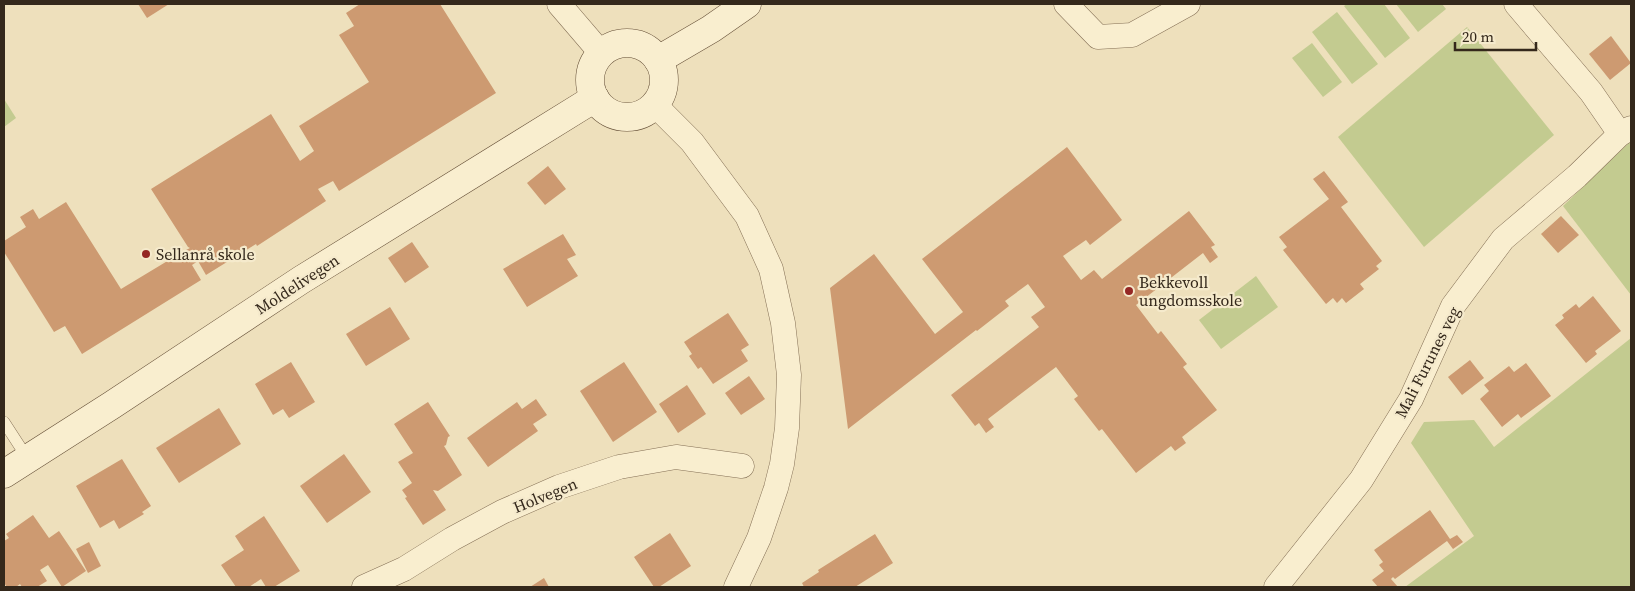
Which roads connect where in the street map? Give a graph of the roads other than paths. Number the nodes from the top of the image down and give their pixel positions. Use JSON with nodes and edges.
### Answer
{"nodes":[{"id":1,"x":559,"y":4,"type":"edge"},
{"id":2,"x":747,"y":4,"type":"edge"},
{"id":3,"x":1066,"y":4,"type":"edge"},
{"id":4,"x":1188,"y":4,"type":"edge"},
{"id":5,"x":1516,"y":4,"type":"edge"},
{"id":6,"x":601,"y":54,"type":"junction"},
{"id":7,"x":658,"y":60,"type":"junction"},
{"id":8,"x":594,"y":98,"type":"junction"},
{"id":9,"x":654,"y":104,"type":"junction"},
{"id":10,"x":1625,"y":131,"type":"edge"},
{"id":11,"x":4,"y":422,"type":"edge"},
{"id":12,"x":28,"y":459,"type":"junction"},
{"id":13,"x":742,"y":466,"type":"dead end"},
{"id":14,"x":4,"y":474,"type":"edge"},
{"id":15,"x":364,"y":587,"type":"edge"},
{"id":16,"x":736,"y":587,"type":"edge"},
{"id":17,"x":1276,"y":587,"type":"edge"}],
"edges":[{"from":1,"to":6,"type":"street"},
{"from":2,"to":7,"type":"main road"},
{"from":3,"to":4,"type":"street"},
{"from":5,"to":10,"type":"street"},
{"from":6,"to":7,"type":"main road"},
{"from":6,"to":8,"type":"main road"},
{"from":7,"to":9,"type":"main road"},
{"from":8,"to":9,"type":"main road"},
{"from":8,"to":12,"type":"main road","name":"Moldelivegen"},
{"from":9,"to":16,"type":"street"},
{"from":10,"to":17,"type":"street","name":"Mali Furunes veg"},
{"from":11,"to":12,"type":"lane"},
{"from":12,"to":14,"type":"main road","name":"Moldelivegen"},
{"from":13,"to":15,"type":"street","name":"Holvegen"}]}
